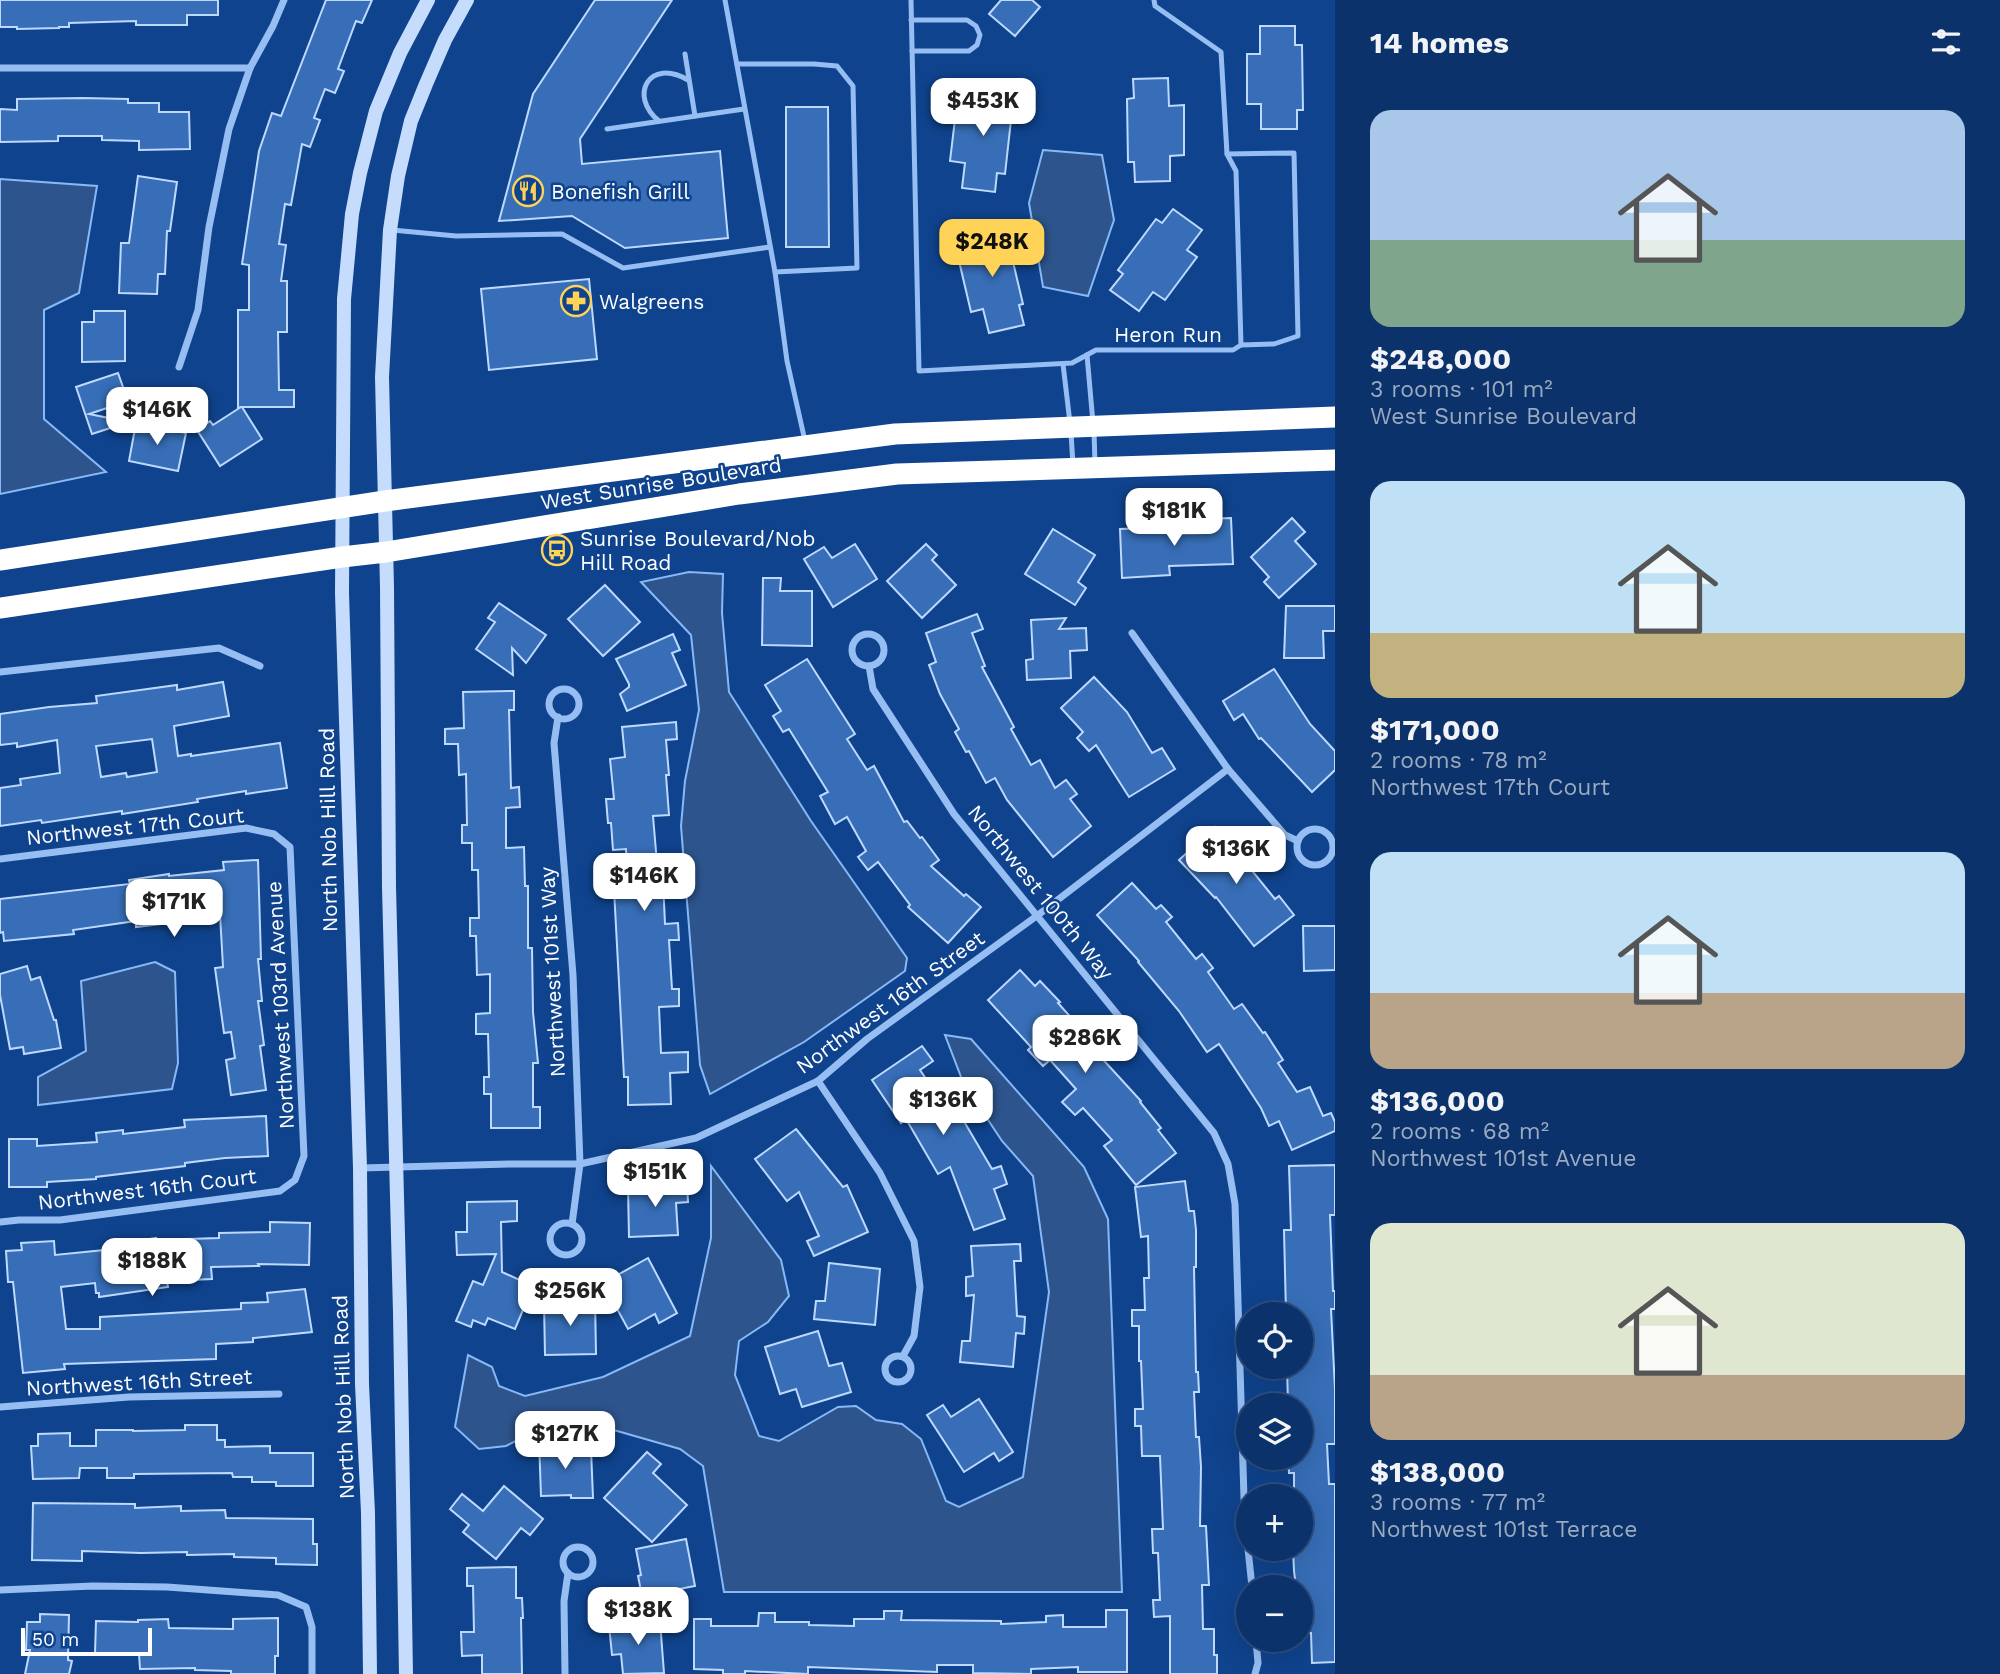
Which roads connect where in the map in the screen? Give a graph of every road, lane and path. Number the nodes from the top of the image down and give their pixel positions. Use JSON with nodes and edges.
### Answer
{"nodes":[{"id":1,"x":284,"y":0,"type":"edge"},
{"id":2,"x":428,"y":0,"type":"edge"},
{"id":3,"x":467,"y":0,"type":"edge"},
{"id":4,"x":725,"y":0,"type":"edge"},
{"id":5,"x":911,"y":0,"type":"edge"},
{"id":6,"x":1154,"y":0,"type":"edge"},
{"id":7,"x":911,"y":20,"type":"junction"},
{"id":8,"x":912,"y":51,"type":"junction"},
{"id":9,"x":685,"y":54,"type":"dead end"},
{"id":10,"x":737,"y":64,"type":"junction"},
{"id":11,"x":0,"y":68,"type":"edge"},
{"id":12,"x":250,"y":68,"type":"junction"},
{"id":13,"x":688,"y":80,"type":"junction"},
{"id":14,"x":744,"y":109,"type":"junction"},
{"id":15,"x":695,"y":116,"type":"junction"},
{"id":16,"x":659,"y":121,"type":"junction"},
{"id":17,"x":607,"y":129,"type":"dead end"},
{"id":18,"x":1227,"y":154,"type":"junction"},
{"id":19,"x":390,"y":230,"type":"junction"},
{"id":20,"x":770,"y":247,"type":"junction"},
{"id":21,"x":775,"y":272,"type":"junction"},
{"id":22,"x":1241,"y":345,"type":"junction"},
{"id":23,"x":1087,"y":355,"type":"junction"},
{"id":24,"x":1063,"y":363,"type":"junction"},
{"id":25,"x":179,"y":367,"type":"dead end"},
{"id":26,"x":1335,"y":417,"type":"edge"},
{"id":27,"x":1093,"y":426,"type":"junction"},
{"id":28,"x":1071,"y":427,"type":"junction"},
{"id":29,"x":806,"y":446,"type":"junction"},
{"id":30,"x":1335,"y":460,"type":"edge"},
{"id":31,"x":1073,"y":468,"type":"junction"},
{"id":32,"x":1096,"y":468,"type":"junction"},
{"id":33,"x":385,"y":501,"type":"junction"},
{"id":34,"x":342,"y":508,"type":"junction"},
{"id":35,"x":386,"y":552,"type":"junction"},
{"id":36,"x":342,"y":557,"type":"junction"},
{"id":37,"x":0,"y":560,"type":"edge"},
{"id":38,"x":0,"y":608,"type":"edge"},
{"id":39,"x":1132,"y":633,"type":"dead end"},
{"id":40,"x":260,"y":666,"type":"dead end"},
{"id":41,"x":869,"y":666,"type":"junction"},
{"id":42,"x":0,"y":672,"type":"edge"},
{"id":43,"x":558,"y":717,"type":"junction"},
{"id":44,"x":1228,"y":769,"type":"junction"},
{"id":45,"x":274,"y":834,"type":"joint"},
{"id":46,"x":1298,"y":841,"type":"junction"},
{"id":47,"x":0,"y":859,"type":"edge"},
{"id":48,"x":1038,"y":915,"type":"junction"},
{"id":49,"x":818,"y":1081,"type":"junction"},
{"id":50,"x":580,"y":1164,"type":"junction"},
{"id":51,"x":396,"y":1167,"type":"junction"},
{"id":52,"x":360,"y":1168,"type":"junction"},
{"id":53,"x":295,"y":1180,"type":"joint"},
{"id":54,"x":0,"y":1222,"type":"edge"},
{"id":55,"x":572,"y":1224,"type":"junction"},
{"id":56,"x":903,"y":1356,"type":"dead end"},
{"id":57,"x":279,"y":1394,"type":"dead end"},
{"id":58,"x":0,"y":1407,"type":"edge"},
{"id":59,"x":1244,"y":1484,"type":"edge"},
{"id":60,"x":568,"y":1573,"type":"junction"},
{"id":61,"x":0,"y":1590,"type":"edge"},
{"id":62,"x":1257,"y":1652,"type":"edge"},
{"id":63,"x":312,"y":1674,"type":"edge"},
{"id":64,"x":370,"y":1674,"type":"edge"},
{"id":65,"x":406,"y":1674,"type":"edge"},
{"id":66,"x":565,"y":1674,"type":"edge"},
{"id":67,"x":1255,"y":1674,"type":"edge"}],
"edges":[{"from":1,"to":12,"type":"street"},
{"from":2,"to":34,"type":"main road","name":"North Nob Hill Road"},
{"from":3,"to":19,"type":"main road"},
{"from":4,"to":10,"type":"lane"},
{"from":5,"to":7,"type":"lane","name":"Heron Run"},
{"from":6,"to":18,"type":"lane","name":"Heron Run"},
{"from":7,"to":8,"type":"lane","name":"Heron Run"},
{"from":7,"to":8,"type":"lane"},
{"from":8,"to":24,"type":"lane","name":"Heron Run"},
{"from":9,"to":13,"type":"lane"},
{"from":10,"to":14,"type":"lane"},
{"from":10,"to":21,"type":"lane"},
{"from":11,"to":12,"type":"street"},
{"from":12,"to":25,"type":"street"},
{"from":13,"to":15,"type":"lane"},
{"from":13,"to":16,"type":"lane"},
{"from":14,"to":15,"type":"lane"},
{"from":14,"to":20,"type":"lane"},
{"from":15,"to":16,"type":"lane"},
{"from":16,"to":17,"type":"lane"},
{"from":18,"to":22,"type":"lane","name":"Heron Run"},
{"from":18,"to":22,"type":"lane"},
{"from":19,"to":20,"type":"lane"},
{"from":19,"to":33,"type":"main road"},
{"from":20,"to":21,"type":"lane"},
{"from":21,"to":29,"type":"lane"},
{"from":22,"to":23,"type":"lane","name":"Heron Run"},
{"from":23,"to":24,"type":"lane","name":"Heron Run"},
{"from":23,"to":27,"type":"lane"},
{"from":24,"to":28,"type":"lane"},
{"from":26,"to":27,"type":"highway","name":"West Sunrise Boulevard"},
{"from":27,"to":28,"type":"highway","name":"West Sunrise Boulevard"},
{"from":27,"to":32,"type":"lane"},
{"from":28,"to":29,"type":"highway","name":"West Sunrise Boulevard"},
{"from":28,"to":31,"type":"lane"},
{"from":29,"to":33,"type":"highway","name":"West Sunrise Boulevard"},
{"from":30,"to":32,"type":"highway","name":"West Sunrise Boulevard"},
{"from":31,"to":32,"type":"highway","name":"West Sunrise Boulevard"},
{"from":31,"to":35,"type":"highway","name":"West Sunrise Boulevard"},
{"from":33,"to":34,"type":"highway","name":"West Sunrise Boulevard"},
{"from":33,"to":35,"type":"main road"},
{"from":34,"to":36,"type":"main road","name":"North Nob Hill Road"},
{"from":34,"to":37,"type":"highway","name":"West Sunrise Boulevard"},
{"from":35,"to":36,"type":"highway","name":"West Sunrise Boulevard"},
{"from":35,"to":51,"type":"main road"},
{"from":36,"to":38,"type":"highway","name":"West Sunrise Boulevard"},
{"from":36,"to":52,"type":"main road","name":"North Nob Hill Road"},
{"from":39,"to":44,"type":"street"},
{"from":40,"to":42,"type":"street"},
{"from":41,"to":41,"type":"street","name":"Northwest 100th Way"},
{"from":41,"to":48,"type":"street","name":"Northwest 100th Way"},
{"from":43,"to":43,"type":"street","name":"Northwest 101st Way"},
{"from":43,"to":50,"type":"street","name":"Northwest 101st Way"},
{"from":44,"to":46,"type":"street"},
{"from":44,"to":48,"type":"street","name":"Northwest 16th Street"},
{"from":45,"to":47,"type":"street","name":"Northwest 17th Court"},
{"from":45,"to":53,"type":"street","name":"Northwest 103rd Avenue"},
{"from":46,"to":46,"type":"street"},
{"from":48,"to":49,"type":"street","name":"Northwest 16th Street"},
{"from":48,"to":59,"type":"street","name":"Northwest 100th Way"},
{"from":49,"to":50,"type":"street","name":"Northwest 16th Street"},
{"from":49,"to":56,"type":"street"},
{"from":50,"to":51,"type":"street","name":"Northwest 16th Street"},
{"from":50,"to":55,"type":"street","name":"Northwest 101st Way"},
{"from":51,"to":52,"type":"street","name":"Northwest 16th Street"},
{"from":51,"to":65,"type":"main road"},
{"from":52,"to":64,"type":"main road","name":"North Nob Hill Road"},
{"from":53,"to":54,"type":"street","name":"Northwest 16th Court"},
{"from":55,"to":55,"type":"street","name":"Northwest 101st Way"},
{"from":57,"to":58,"type":"street","name":"Northwest 16th Street"},
{"from":60,"to":60,"type":"street"},
{"from":60,"to":66,"type":"street"},
{"from":61,"to":63,"type":"street"},
{"from":62,"to":67,"type":"street"}]}
